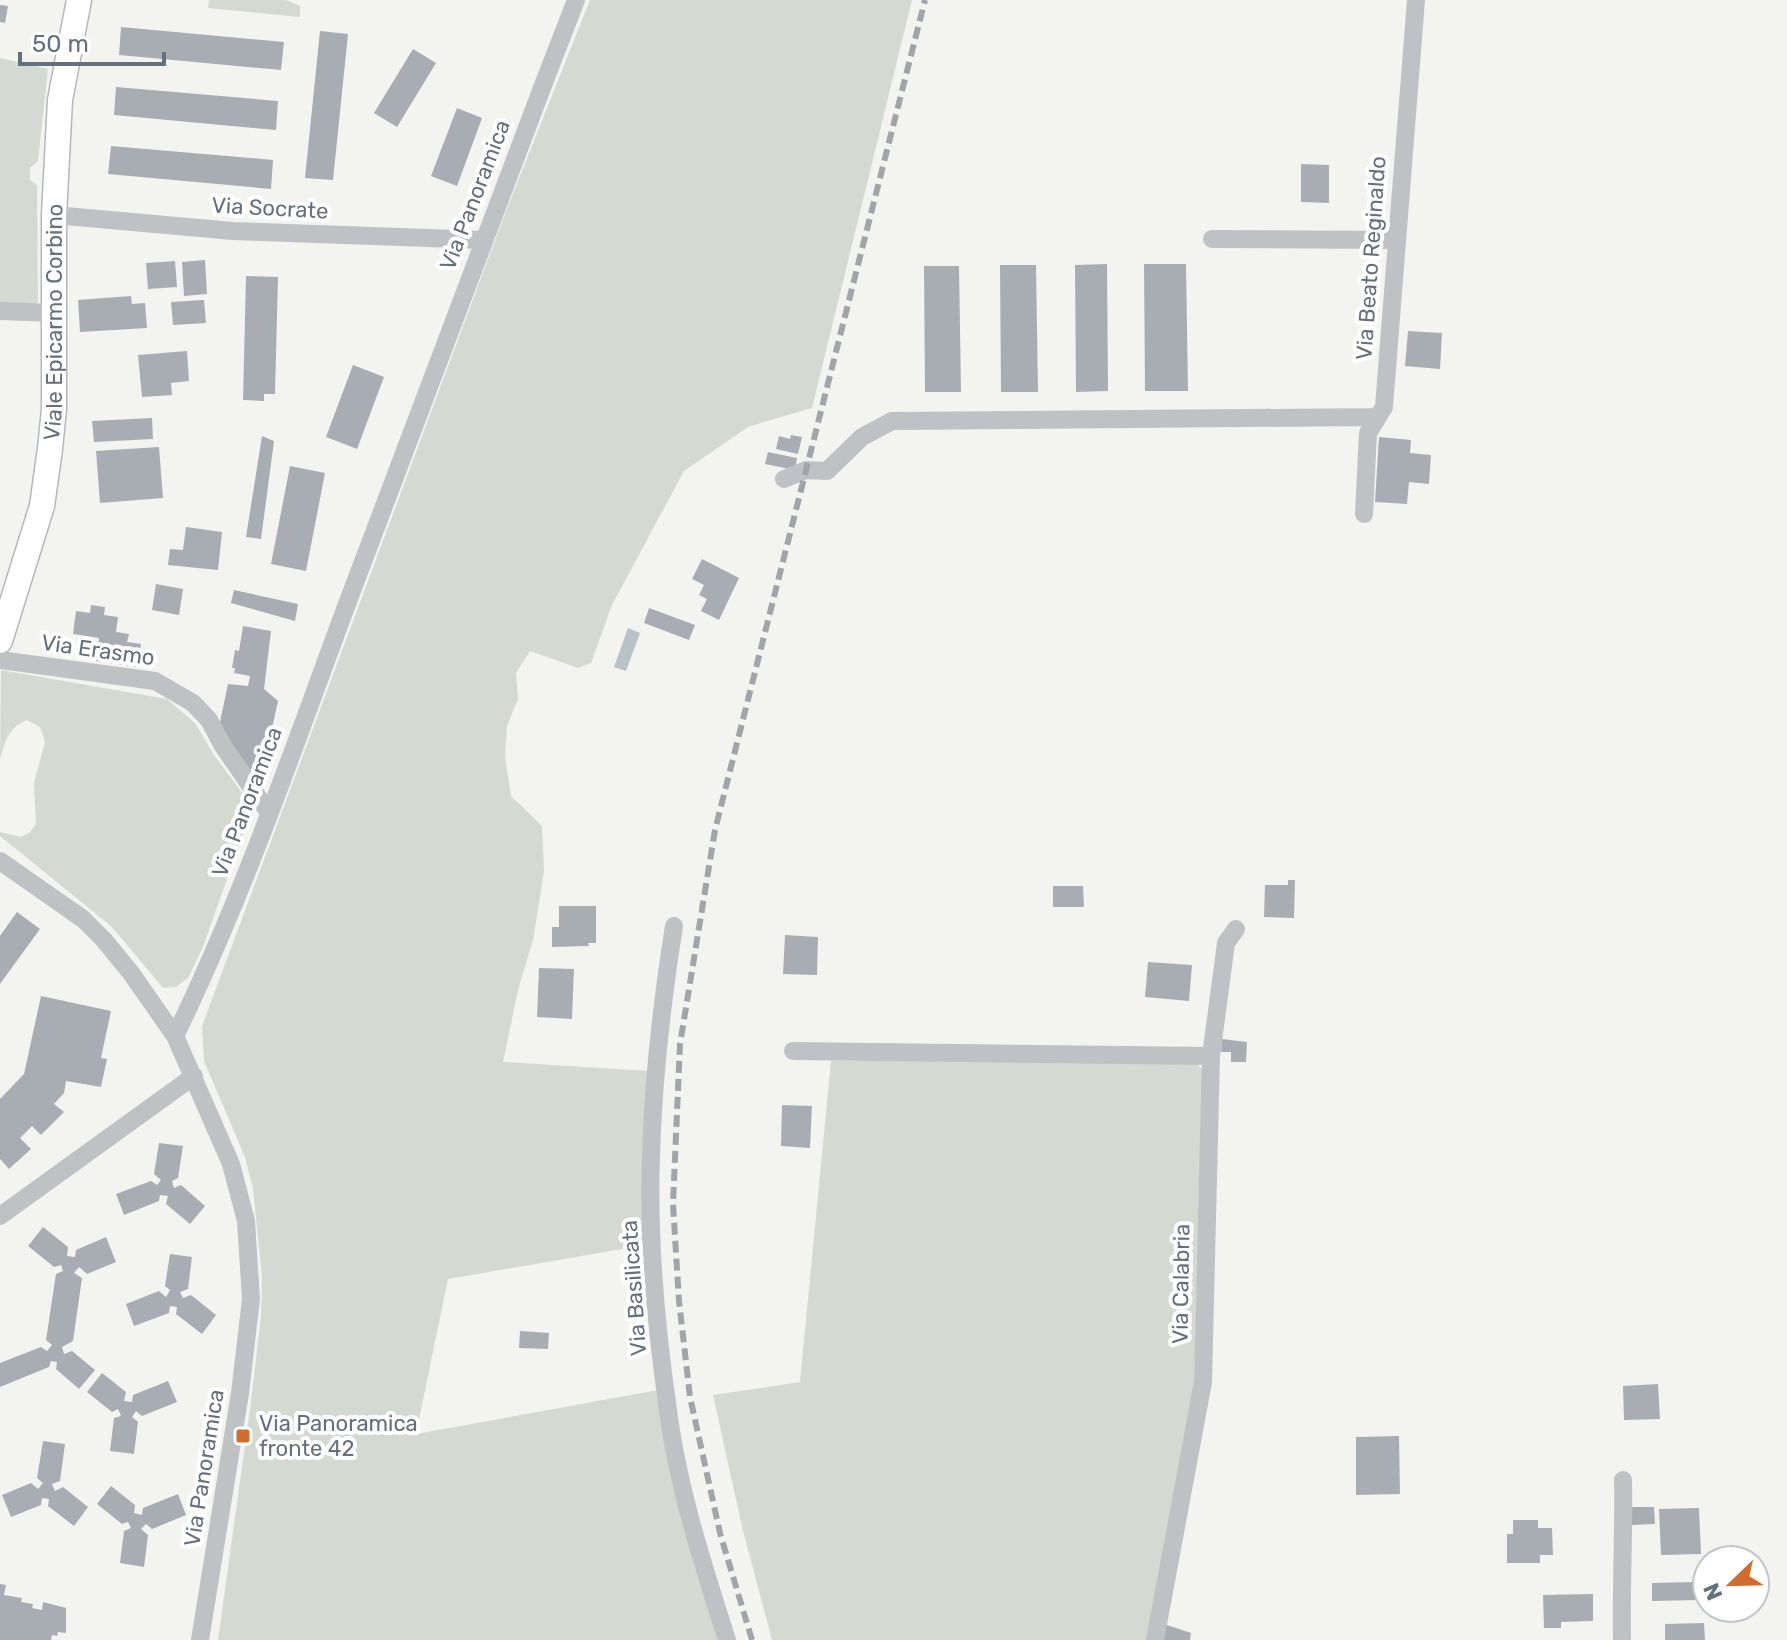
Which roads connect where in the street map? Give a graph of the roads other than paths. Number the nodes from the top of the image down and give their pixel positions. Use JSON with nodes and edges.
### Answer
{"nodes":[{"id":1,"x":79,"y":0,"type":"edge"},
{"id":2,"x":576,"y":0,"type":"edge"},
{"id":3,"x":1416,"y":0,"type":"edge"},
{"id":4,"x":54,"y":215,"type":"junction"},
{"id":5,"x":1212,"y":239,"type":"dead end"},
{"id":6,"x":483,"y":240,"type":"junction"},
{"id":7,"x":1397,"y":240,"type":"junction"},
{"id":8,"x":0,"y":311,"type":"edge"},
{"id":9,"x":54,"y":313,"type":"junction"},
{"id":10,"x":1377,"y":417,"type":"junction"},
{"id":11,"x":784,"y":479,"type":"dead end"},
{"id":12,"x":1364,"y":514,"type":"dead end"},
{"id":13,"x":0,"y":641,"type":"edge"},
{"id":14,"x":0,"y":660,"type":"edge"},
{"id":15,"x":269,"y":813,"type":"junction"},
{"id":16,"x":0,"y":861,"type":"edge"},
{"id":17,"x":674,"y":926,"type":"dead end"},
{"id":18,"x":1236,"y":929,"type":"dead end"},
{"id":19,"x":175,"y":1036,"type":"junction"},
{"id":20,"x":793,"y":1051,"type":"dead end"},
{"id":21,"x":1211,"y":1056,"type":"junction"},
{"id":22,"x":194,"y":1076,"type":"junction"},
{"id":23,"x":0,"y":1216,"type":"edge"},
{"id":24,"x":1623,"y":1480,"type":"dead end"},
{"id":25,"x":200,"y":1640,"type":"edge"},
{"id":26,"x":727,"y":1640,"type":"edge"},
{"id":27,"x":1155,"y":1640,"type":"edge"},
{"id":28,"x":1622,"y":1640,"type":"edge"}],
"edges":[{"from":1,"to":4,"type":"main road","name":"Viale Epicarmo Corbino"},
{"from":2,"to":6,"type":"street","name":"Via Panoramica"},
{"from":3,"to":7,"type":"street","name":"Via Beato Reginaldo"},
{"from":4,"to":6,"type":"street","name":"Via Socrate"},
{"from":4,"to":9,"type":"main road","name":"Viale Epicarmo Corbino"},
{"from":5,"to":7,"type":"street"},
{"from":6,"to":15,"type":"street","name":"Via Panoramica"},
{"from":7,"to":10,"type":"street","name":"Via Beato Reginaldo"},
{"from":8,"to":9,"type":"street"},
{"from":9,"to":13,"type":"main road","name":"Viale Epicarmo Corbino"},
{"from":10,"to":11,"type":"street"},
{"from":10,"to":12,"type":"street","name":"Via Beato Reginaldo"},
{"from":14,"to":15,"type":"street","name":"Via Erasmo"},
{"from":15,"to":19,"type":"street","name":"Via Panoramica"},
{"from":16,"to":19,"type":"street"},
{"from":17,"to":26,"type":"street","name":"Via Basilicata"},
{"from":18,"to":21,"type":"street","name":"Via Calabria"},
{"from":19,"to":22,"type":"street","name":"Via Panoramica"},
{"from":20,"to":21,"type":"street"},
{"from":21,"to":27,"type":"street","name":"Via Calabria"},
{"from":22,"to":23,"type":"street"},
{"from":22,"to":25,"type":"street","name":"Via Panoramica"},
{"from":24,"to":28,"type":"street"}]}
